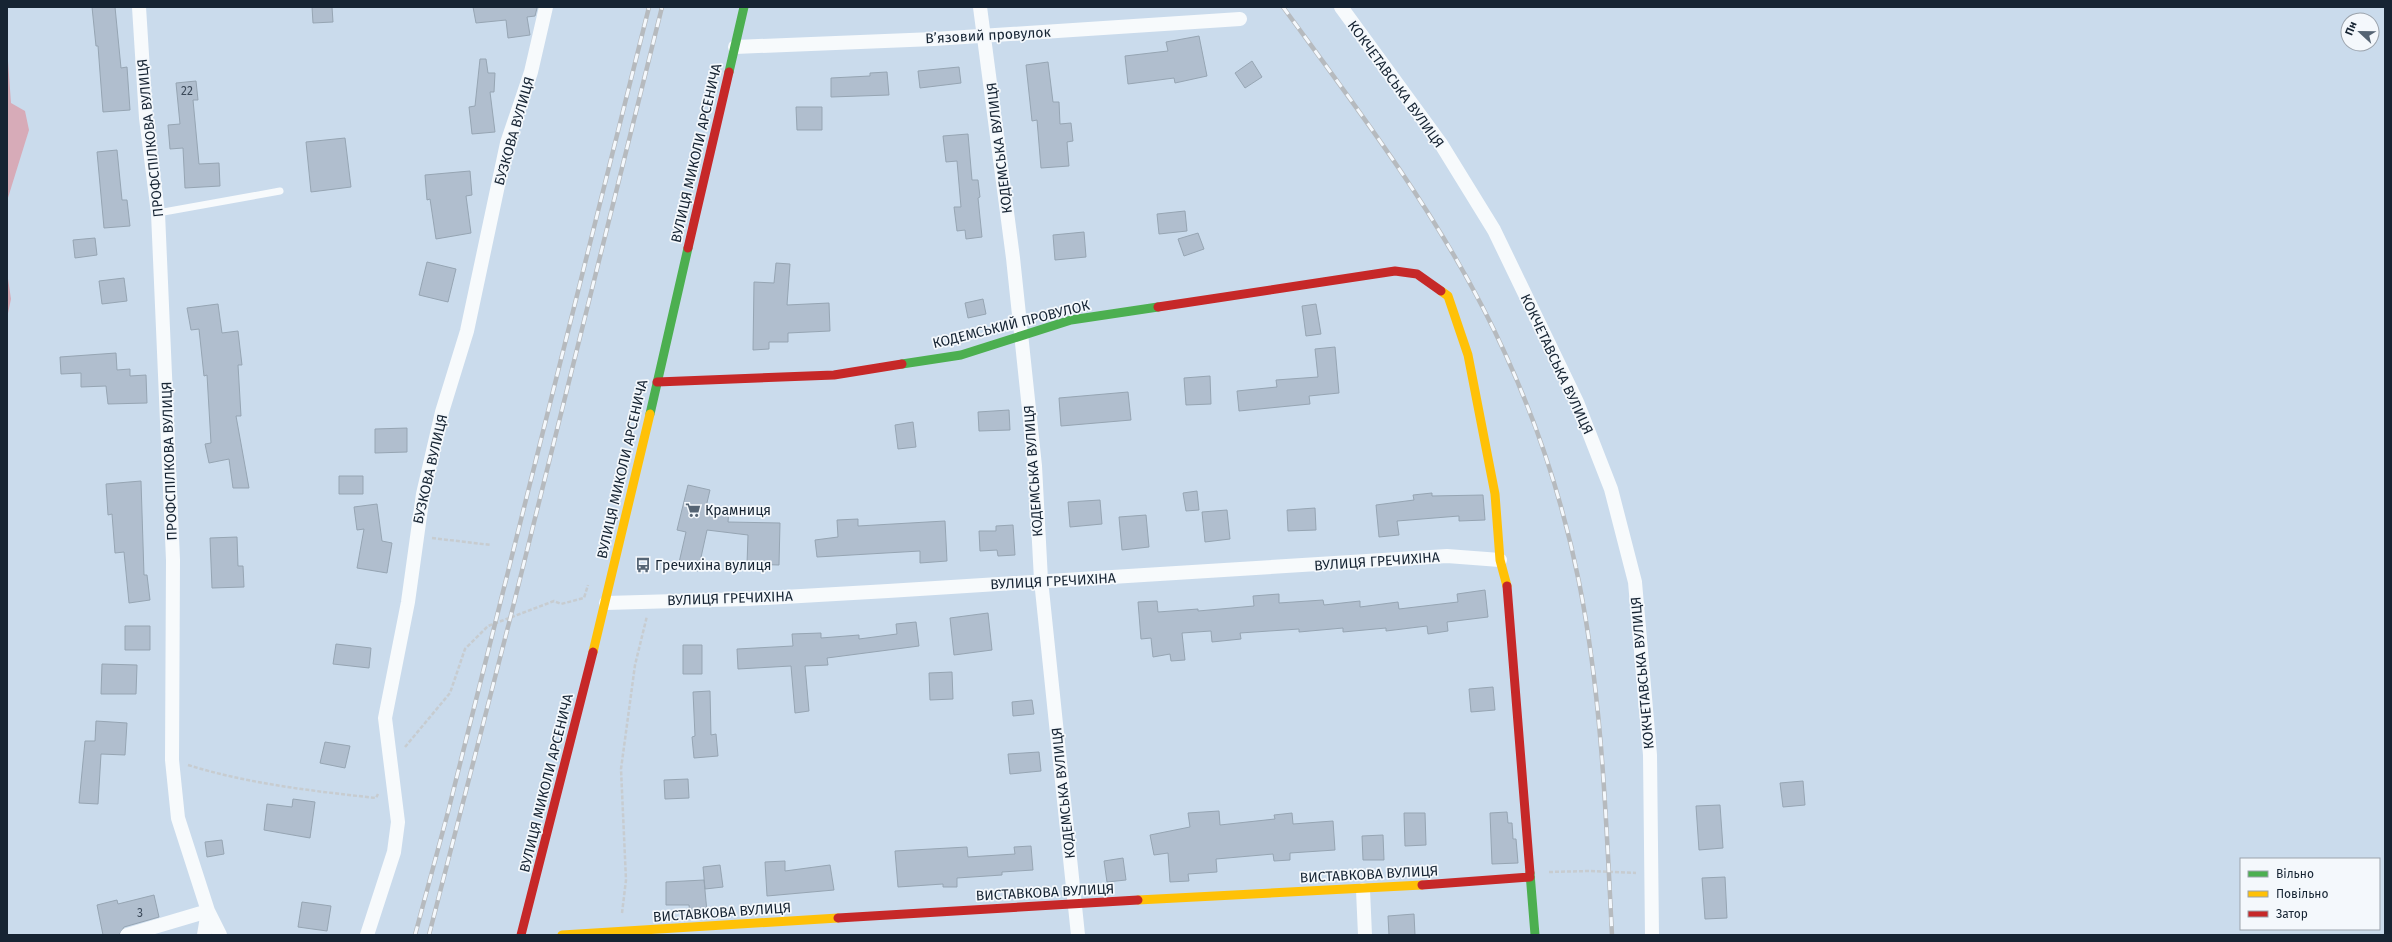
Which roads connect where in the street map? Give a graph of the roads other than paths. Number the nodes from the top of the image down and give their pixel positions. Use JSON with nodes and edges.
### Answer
{"nodes":[{"id":1,"x":139,"y":7,"type":"edge"},
{"id":2,"x":546,"y":7,"type":"edge"},
{"id":3,"x":744,"y":7,"type":"edge"},
{"id":4,"x":980,"y":7,"type":"edge"},
{"id":5,"x":1341,"y":7,"type":"edge"},
{"id":6,"x":1240,"y":19,"type":"dead end"},
{"id":7,"x":985,"y":35,"type":"junction"},
{"id":8,"x":735,"y":47,"type":"junction"},
{"id":9,"x":280,"y":191,"type":"dead end"},
{"id":10,"x":158,"y":213,"type":"junction"},
{"id":11,"x":1021,"y":336,"type":"junction"},
{"id":12,"x":657,"y":382,"type":"junction"},
{"id":13,"x":1500,"y":560,"type":"junction"},
{"id":14,"x":1041,"y":580,"type":"junction"},
{"id":15,"x":606,"y":603,"type":"junction"},
{"id":16,"x":1530,"y":877,"type":"junction"},
{"id":17,"x":1363,"y":890,"type":"junction"},
{"id":18,"x":1075,"y":905,"type":"junction"},
{"id":19,"x":208,"y":911,"type":"junction"},
{"id":20,"x":127,"y":935,"type":"edge"},
{"id":21,"x":204,"y":935,"type":"edge"},
{"id":22,"x":220,"y":935,"type":"edge"},
{"id":23,"x":367,"y":935,"type":"edge"},
{"id":24,"x":521,"y":935,"type":"edge"},
{"id":25,"x":562,"y":935,"type":"edge"},
{"id":26,"x":1078,"y":935,"type":"edge"},
{"id":27,"x":1365,"y":935,"type":"edge"},
{"id":28,"x":1535,"y":935,"type":"edge"},
{"id":29,"x":1652,"y":935,"type":"edge"}],
"edges":[{"from":1,"to":10,"type":"street","name":"ПРОФСПІЛКОВА ВУЛИЦЯ"},
{"from":2,"to":23,"type":"street","name":"БУЗКОВА ВУЛИЦЯ"},
{"from":3,"to":8,"type":"street","name":"ВУЛИЦЯ МИКОЛИ АРСЕНИЧА"},
{"from":4,"to":7,"type":"street","name":"КОДЕМСЬКА ВУЛИЦЯ"},
{"from":5,"to":29,"type":"street","name":"КОКЧЕТАВСЬКА ВУЛИЦЯ"},
{"from":6,"to":7,"type":"street","name":"Вʼязовий провулок"},
{"from":7,"to":8,"type":"street","name":"Вʼязовий провулок"},
{"from":7,"to":11,"type":"street","name":"КОДЕМСЬКА ВУЛИЦЯ"},
{"from":8,"to":12,"type":"street","name":"ВУЛИЦЯ МИКОЛИ АРСЕНИЧА"},
{"from":9,"to":10,"type":"lane"},
{"from":10,"to":19,"type":"street","name":"ПРОФСПІЛКОВА ВУЛИЦЯ"},
{"from":11,"to":12,"type":"street","name":"КОДЕМСЬКИЙ ПРОВУЛОК"},
{"from":11,"to":13,"type":"street","name":"КОДЕМСЬКИЙ ПРОВУЛОК"},
{"from":11,"to":14,"type":"street","name":"КОДЕМСЬКА ВУЛИЦЯ"},
{"from":12,"to":15,"type":"street","name":"ВУЛИЦЯ МИКОЛИ АРСЕНИЧА"},
{"from":13,"to":14,"type":"street","name":"ВУЛИЦЯ ГРЕЧИХІНА"},
{"from":13,"to":16,"type":"street"},
{"from":14,"to":15,"type":"street","name":"ВУЛИЦЯ ГРЕЧИХІНА"},
{"from":14,"to":18,"type":"street","name":"КОДЕМСЬКА ВУЛИЦЯ"},
{"from":15,"to":24,"type":"street","name":"ВУЛИЦЯ МИКОЛИ АРСЕНИЧА"},
{"from":16,"to":17,"type":"street","name":"ВИСТАВКОВА ВУЛИЦЯ"},
{"from":16,"to":28,"type":"street"},
{"from":17,"to":18,"type":"street","name":"ВИСТАВКОВА ВУЛИЦЯ"},
{"from":17,"to":27,"type":"street"},
{"from":18,"to":25,"type":"street","name":"ВИСТАВКОВА ВУЛИЦЯ"},
{"from":18,"to":26,"type":"street","name":"КОДЕМСЬКА ВУЛИЦЯ"},
{"from":19,"to":20,"type":"street"},
{"from":19,"to":21,"type":"street","name":"ПРОФСПІЛКОВА ВУЛИЦЯ"},
{"from":19,"to":22,"type":"street","name":"ПРОФСПІЛКОВА ВУЛИЦЯ"}]}
